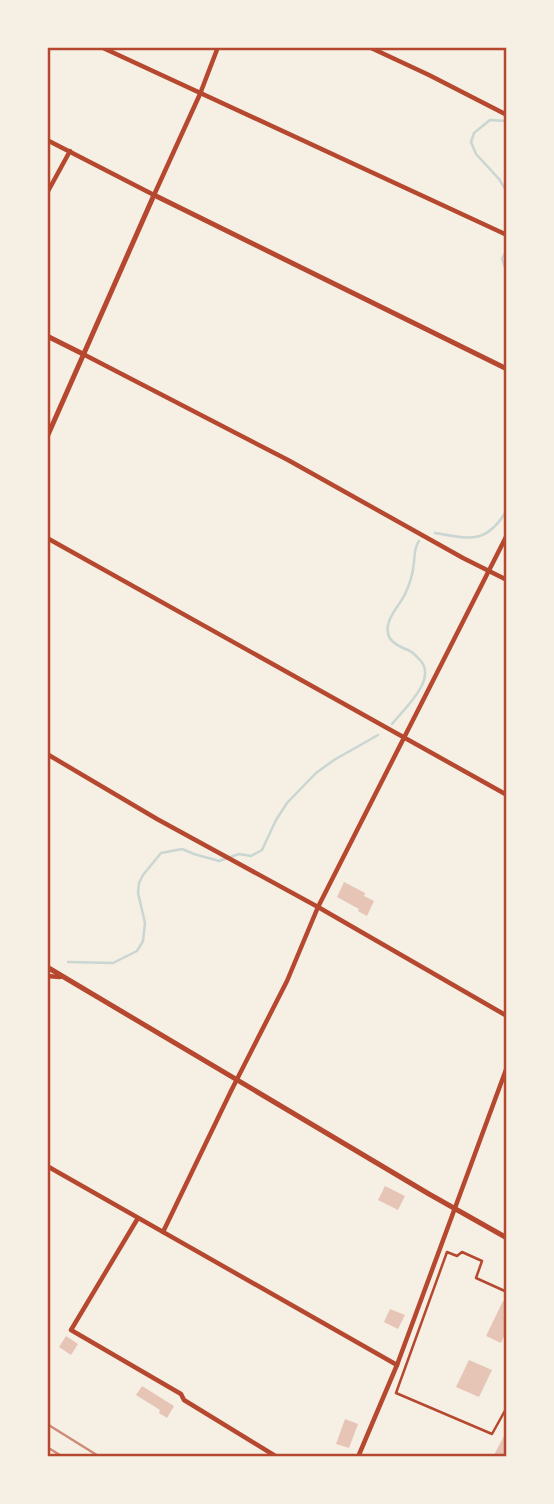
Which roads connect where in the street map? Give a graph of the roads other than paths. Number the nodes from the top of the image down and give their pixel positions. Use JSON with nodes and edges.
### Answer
{"nodes":[{"id":1,"x":101,"y":47,"type":"edge"},
{"id":2,"x":218,"y":47,"type":"edge"},
{"id":3,"x":369,"y":47,"type":"edge"},
{"id":4,"x":200,"y":94,"type":"junction"},
{"id":5,"x":507,"y":115,"type":"edge"},
{"id":6,"x":47,"y":140,"type":"edge"},
{"id":7,"x":70,"y":151,"type":"junction"},
{"id":8,"x":47,"y":193,"type":"edge"},
{"id":9,"x":154,"y":195,"type":"junction"},
{"id":10,"x":507,"y":235,"type":"edge"},
{"id":11,"x":47,"y":336,"type":"edge"},
{"id":12,"x":83,"y":354,"type":"junction"},
{"id":13,"x":507,"y":369,"type":"edge"},
{"id":14,"x":47,"y":437,"type":"edge"},
{"id":15,"x":507,"y":535,"type":"edge"},
{"id":16,"x":47,"y":538,"type":"edge"},
{"id":17,"x":488,"y":570,"type":"junction"},
{"id":18,"x":507,"y":580,"type":"edge"},
{"id":19,"x":404,"y":739,"type":"junction"},
{"id":20,"x":47,"y":754,"type":"edge"},
{"id":21,"x":507,"y":795,"type":"edge"},
{"id":22,"x":318,"y":907,"type":"junction"},
{"id":23,"x":47,"y":967,"type":"edge"},
{"id":24,"x":47,"y":976,"type":"edge"},
{"id":25,"x":64,"y":977,"type":"junction"},
{"id":26,"x":507,"y":1016,"type":"edge"},
{"id":27,"x":507,"y":1067,"type":"edge"},
{"id":28,"x":237,"y":1080,"type":"junction"},
{"id":29,"x":47,"y":1166,"type":"edge"},
{"id":30,"x":454,"y":1208,"type":"junction"},
{"id":31,"x":138,"y":1218,"type":"junction"},
{"id":32,"x":163,"y":1232,"type":"junction"},
{"id":33,"x":507,"y":1238,"type":"edge"},
{"id":34,"x":507,"y":1292,"type":"edge"},
{"id":35,"x":397,"y":1366,"type":"junction"},
{"id":36,"x":507,"y":1407,"type":"edge"},
{"id":37,"x":277,"y":1457,"type":"edge"},
{"id":38,"x":358,"y":1457,"type":"edge"}],
"edges":[{"from":1,"to":4,"type":"street"},
{"from":2,"to":4,"type":"street"},
{"from":3,"to":5,"type":"street"},
{"from":4,"to":9,"type":"street"},
{"from":4,"to":10,"type":"street"},
{"from":6,"to":7,"type":"street"},
{"from":7,"to":8,"type":"street"},
{"from":7,"to":9,"type":"street"},
{"from":9,"to":12,"type":"street"},
{"from":9,"to":13,"type":"street"},
{"from":11,"to":12,"type":"street"},
{"from":12,"to":14,"type":"street"},
{"from":12,"to":17,"type":"street"},
{"from":15,"to":17,"type":"street"},
{"from":16,"to":19,"type":"street"},
{"from":17,"to":18,"type":"street"},
{"from":17,"to":19,"type":"street"},
{"from":19,"to":21,"type":"street"},
{"from":19,"to":22,"type":"street"},
{"from":20,"to":22,"type":"street"},
{"from":22,"to":26,"type":"street"},
{"from":22,"to":28,"type":"street"},
{"from":23,"to":25,"type":"street"},
{"from":24,"to":25,"type":"street"},
{"from":25,"to":28,"type":"street"},
{"from":27,"to":30,"type":"street"},
{"from":28,"to":30,"type":"street"},
{"from":28,"to":32,"type":"street"},
{"from":29,"to":31,"type":"street"},
{"from":30,"to":33,"type":"street"},
{"from":30,"to":35,"type":"street"},
{"from":31,"to":32,"type":"street"},
{"from":31,"to":37,"type":"street"},
{"from":32,"to":35,"type":"street"},
{"from":34,"to":36,"type":"street"},
{"from":35,"to":38,"type":"street"}]}
